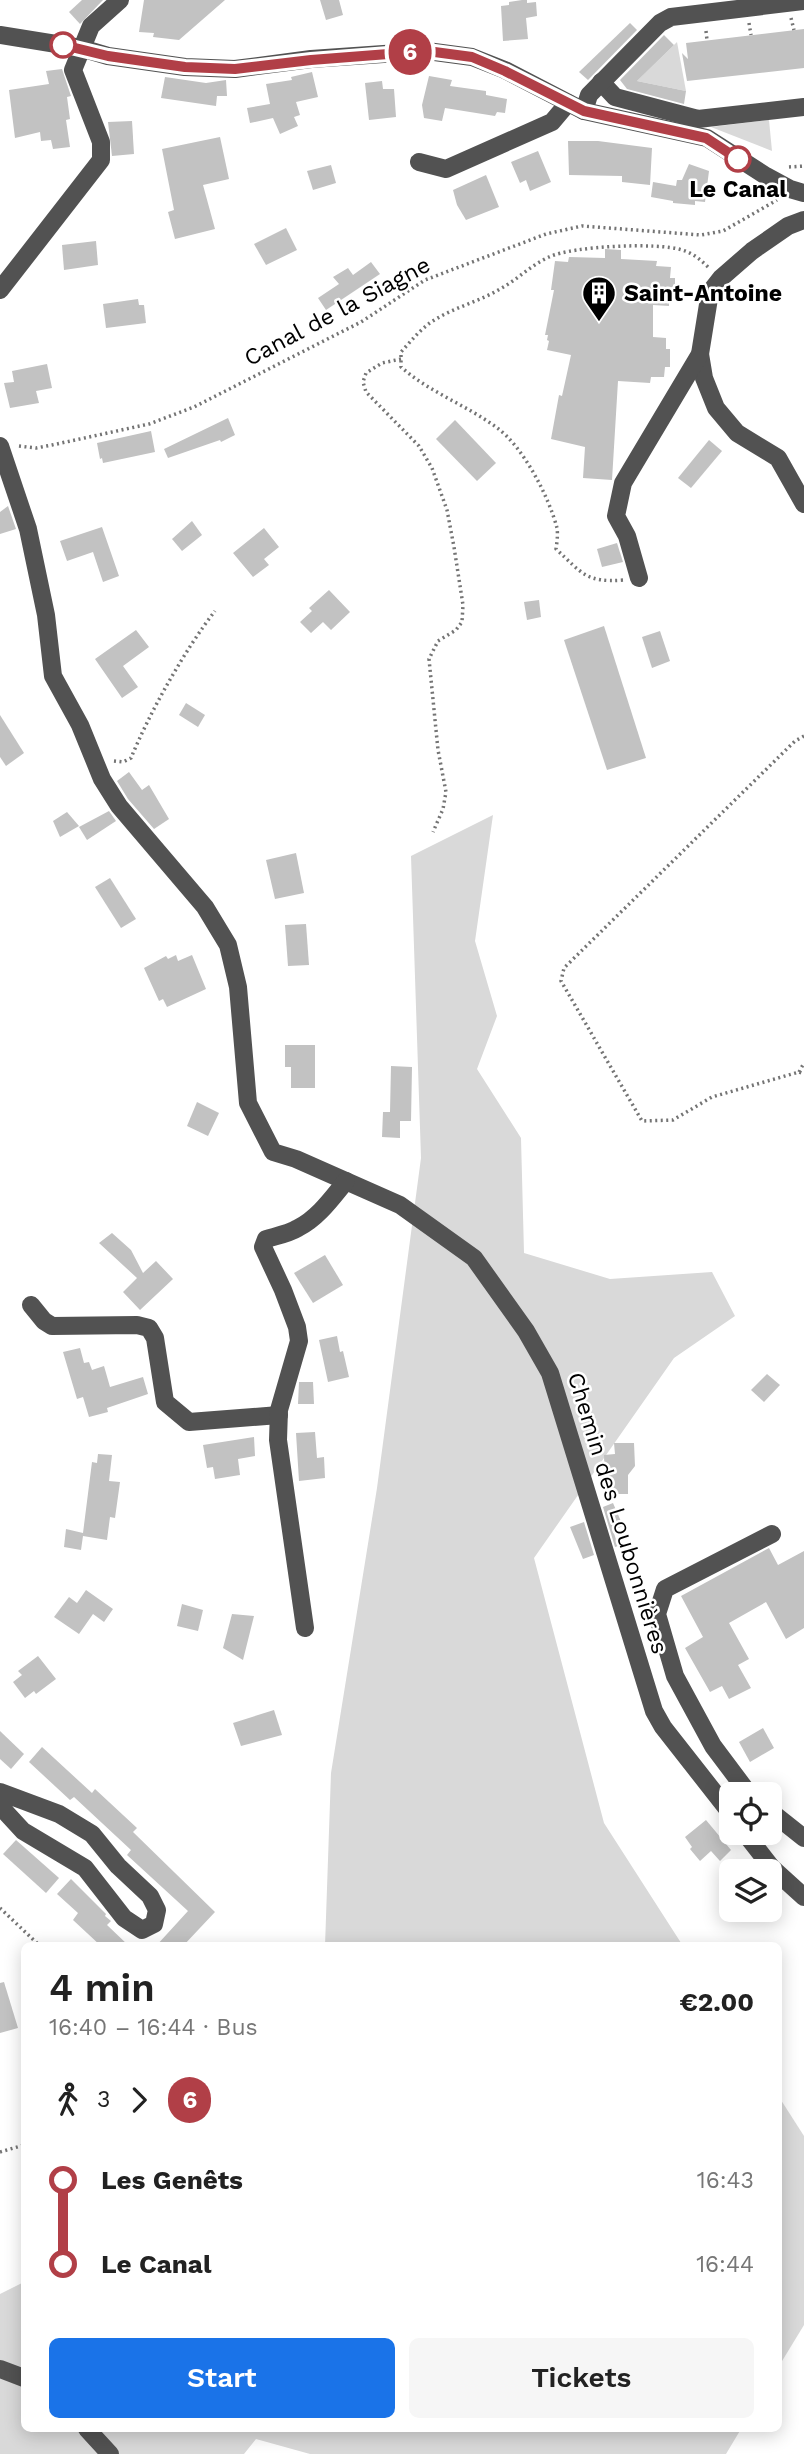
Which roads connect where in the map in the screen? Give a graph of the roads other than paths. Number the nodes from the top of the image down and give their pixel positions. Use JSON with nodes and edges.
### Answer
{"nodes":[{"id":1,"x":120,"y":0,"type":"edge"},
{"id":2,"x":804,"y":1,"type":"edge"},
{"id":3,"x":0,"y":35,"type":"edge"},
{"id":4,"x":81,"y":48,"type":"junction"},
{"id":5,"x":601,"y":82,"type":"junction"},
{"id":6,"x":568,"y":103,"type":"junction"},
{"id":7,"x":804,"y":107,"type":"edge"},
{"id":8,"x":584,"y":111,"type":"junction"},
{"id":9,"x":419,"y":162,"type":"dead end"},
{"id":10,"x":797,"y":191,"type":"edge"},
{"id":11,"x":804,"y":220,"type":"edge"},
{"id":12,"x":0,"y":290,"type":"edge"},
{"id":13,"x":700,"y":354,"type":"junction"},
{"id":14,"x":6,"y":445,"type":"edge"},
{"id":15,"x":804,"y":504,"type":"edge"},
{"id":16,"x":639,"y":578,"type":"road end"},
{"id":17,"x":346,"y":1181,"type":"junction"},
{"id":18,"x":31,"y":1305,"type":"dead end"},
{"id":19,"x":279,"y":1415,"type":"junction"},
{"id":20,"x":772,"y":1534,"type":"dead end"},
{"id":21,"x":305,"y":1628,"type":"dead end"},
{"id":22,"x":741,"y":1782,"type":"edge"},
{"id":23,"x":0,"y":1792,"type":"edge"},
{"id":24,"x":719,"y":1798,"type":"edge"},
{"id":25,"x":0,"y":1806,"type":"edge"},
{"id":26,"x":782,"y":1821,"type":"edge"},
{"id":27,"x":804,"y":1838,"type":"edge"},
{"id":28,"x":754,"y":1845,"type":"edge"},
{"id":29,"x":804,"y":1896,"type":"edge"},
{"id":30,"x":0,"y":2369,"type":"edge"},
{"id":31,"x":21,"y":2377,"type":"edge"},
{"id":32,"x":90,"y":2432,"type":"edge"},
{"id":33,"x":110,"y":2454,"type":"edge"}],
"edges":[{"from":1,"to":4,"type":"street"},
{"from":2,"to":5,"type":"street"},
{"from":3,"to":4,"type":"street"},
{"from":4,"to":6,"type":"street"},
{"from":4,"to":12,"type":"street"},
{"from":5,"to":7,"type":"street"},
{"from":5,"to":8,"type":"street"},
{"from":6,"to":8,"type":"street"},
{"from":6,"to":9,"type":"street"},
{"from":8,"to":10,"type":"street"},
{"from":11,"to":13,"type":"street"},
{"from":13,"to":15,"type":"street"},
{"from":13,"to":16,"type":"street"},
{"from":14,"to":17,"type":"street","name":"Chemin des Loubonnières"},
{"from":17,"to":19,"type":"street"},
{"from":17,"to":24,"type":"street","name":"Chemin des Loubonnières"},
{"from":18,"to":19,"type":"street"},
{"from":19,"to":21,"type":"street"},
{"from":20,"to":22,"type":"street"},
{"from":23,"to":25,"type":"street"},
{"from":26,"to":27,"type":"street"},
{"from":28,"to":29,"type":"street"},
{"from":30,"to":31,"type":"street"},
{"from":32,"to":33,"type":"street"}]}
